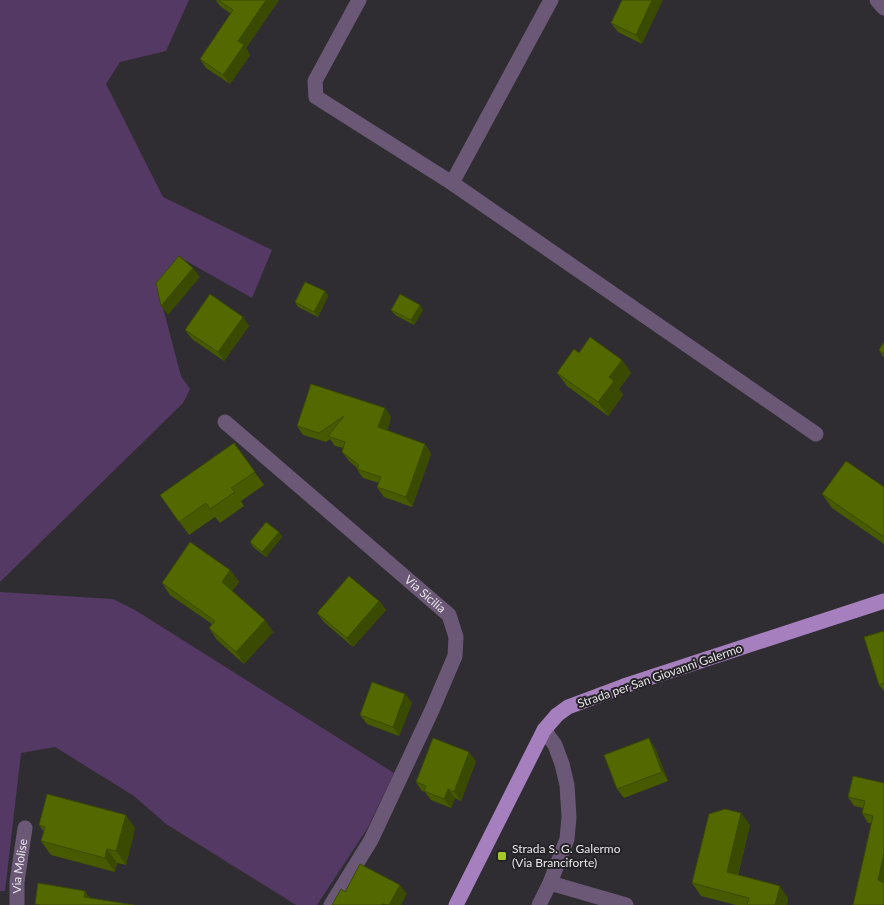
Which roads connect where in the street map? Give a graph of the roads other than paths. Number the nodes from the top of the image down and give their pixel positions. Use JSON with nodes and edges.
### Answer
{"nodes":[{"id":1,"x":359,"y":0,"type":"edge"},
{"id":2,"x":551,"y":0,"type":"edge"},
{"id":3,"x":877,"y":0,"type":"edge"},
{"id":4,"x":884,"y":8,"type":"edge"},
{"id":5,"x":452,"y":183,"type":"junction"},
{"id":6,"x":225,"y":422,"type":"dead end"},
{"id":7,"x":816,"y":434,"type":"dead end"},
{"id":8,"x":884,"y":601,"type":"edge"},
{"id":9,"x":544,"y":730,"type":"junction"},
{"id":10,"x":25,"y":828,"type":"dead end"},
{"id":11,"x":550,"y":883,"type":"junction"},
{"id":12,"x":17,"y":905,"type":"edge"},
{"id":13,"x":331,"y":905,"type":"edge"},
{"id":14,"x":456,"y":905,"type":"edge"},
{"id":15,"x":538,"y":905,"type":"edge"},
{"id":16,"x":626,"y":905,"type":"edge"}],
"edges":[{"from":1,"to":5,"type":"street"},
{"from":2,"to":5,"type":"street"},
{"from":3,"to":4,"type":"street"},
{"from":5,"to":7,"type":"street"},
{"from":6,"to":13,"type":"street","name":"Via Sicilia"},
{"from":8,"to":9,"type":"main road","name":"Strada per San Giovanni Galermo"},
{"from":9,"to":11,"type":"street"},
{"from":9,"to":14,"type":"main road","name":"Strada per San Giovanni Galermo"},
{"from":10,"to":12,"type":"street","name":"Via Molise"},
{"from":11,"to":15,"type":"street"},
{"from":11,"to":16,"type":"street"}]}
